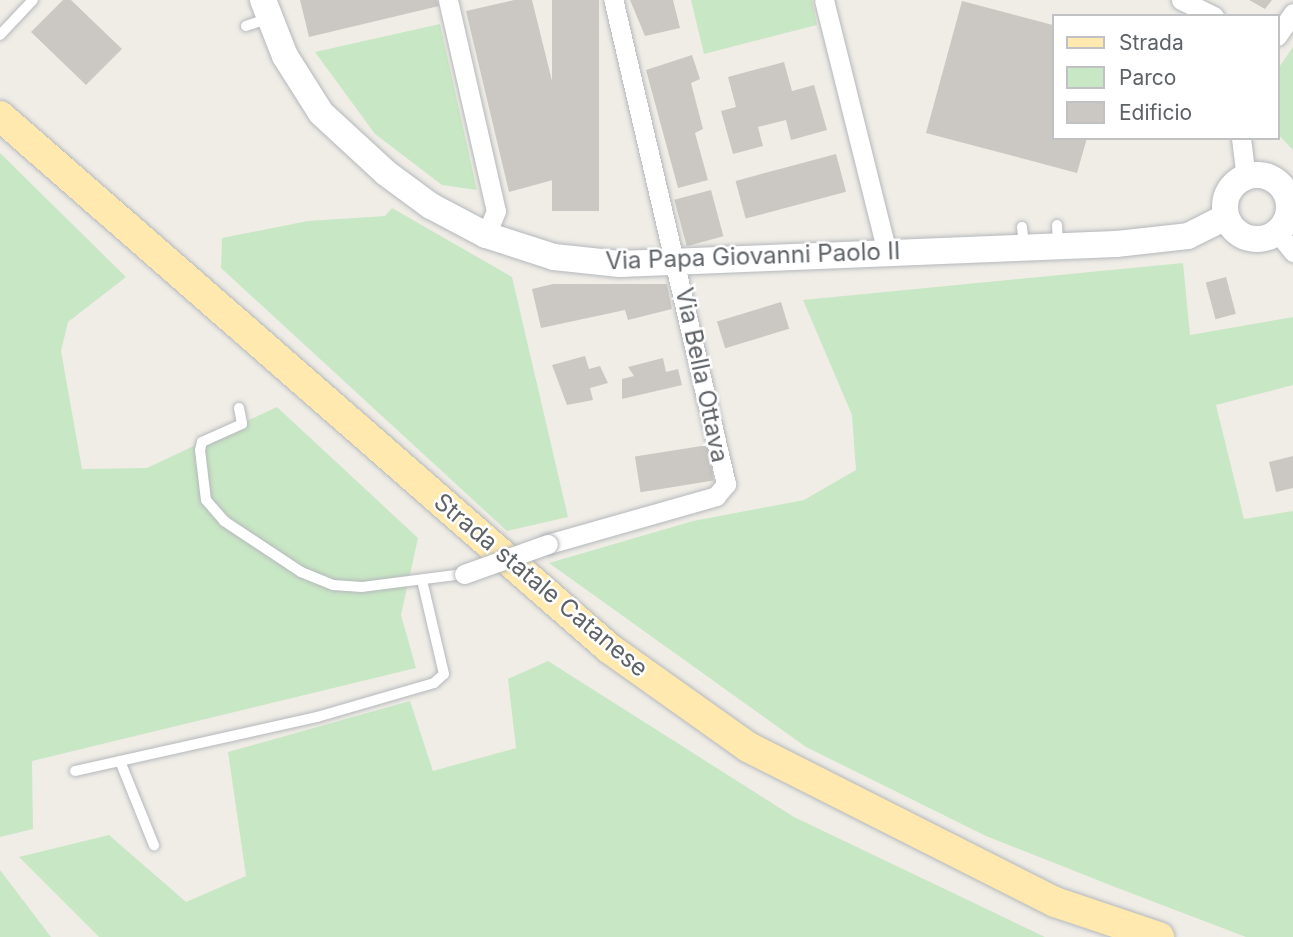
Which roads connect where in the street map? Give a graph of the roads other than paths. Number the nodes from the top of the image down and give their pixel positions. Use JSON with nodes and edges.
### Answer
{"nodes":[{"id":1,"x":33,"y":0,"type":"edge"},
{"id":2,"x":448,"y":0,"type":"edge"},
{"id":3,"x":613,"y":0,"type":"edge"},
{"id":4,"x":824,"y":0,"type":"edge"},
{"id":5,"x":1181,"y":0,"type":"edge"},
{"id":6,"x":1293,"y":13,"type":"edge"},
{"id":7,"x":1210,"y":14,"type":"edge"},
{"id":8,"x":259,"y":15,"type":"edge"},
{"id":9,"x":1279,"y":33,"type":"edge"},
{"id":10,"x":0,"y":35,"type":"edge"},
{"id":11,"x":0,"y":116,"type":"edge"},
{"id":12,"x":1241,"y":140,"type":"edge"},
{"id":13,"x":1246,"y":177,"type":"junction"},
{"id":14,"x":1291,"y":203,"type":"edge"},
{"id":15,"x":1226,"y":217,"type":"junction"},
{"id":16,"x":486,"y":235,"type":"junction"},
{"id":17,"x":1285,"y":242,"type":"edge"},
{"id":18,"x":887,"y":253,"type":"junction"},
{"id":19,"x":676,"y":262,"type":"junction"},
{"id":20,"x":239,"y":408,"type":"dead end"},
{"id":21,"x":464,"y":574,"type":"joint"},
{"id":22,"x":422,"y":580,"type":"junction"},
{"id":23,"x":120,"y":761,"type":"junction"},
{"id":24,"x":75,"y":771,"type":"dead end"},
{"id":25,"x":155,"y":845,"type":"dead end"},
{"id":26,"x":1159,"y":937,"type":"edge"}],
"edges":[{"from":1,"to":10,"type":"lane"},
{"from":2,"to":16,"type":"street"},
{"from":3,"to":19,"type":"street","name":"Via Bella Ottava"},
{"from":4,"to":18,"type":"street"},
{"from":5,"to":7,"type":"street"},
{"from":6,"to":9,"type":"street"},
{"from":8,"to":16,"type":"street","name":"Via Papa Giovanni Paolo II"},
{"from":11,"to":26,"type":"main road","name":"Strada statale Catanese"},
{"from":12,"to":13,"type":"street"},
{"from":13,"to":14,"type":"street"},
{"from":13,"to":15,"type":"street"},
{"from":14,"to":17,"type":"street"},
{"from":15,"to":17,"type":"street"},
{"from":15,"to":18,"type":"street","name":"Via Papa Giovanni Paolo II"},
{"from":16,"to":19,"type":"street","name":"Via Papa Giovanni Paolo II"},
{"from":18,"to":19,"type":"street","name":"Via Papa Giovanni Paolo II"},
{"from":19,"to":21,"type":"street","name":"Via Bella Ottava","bridge":true},
{"from":20,"to":22,"type":"lane"},
{"from":21,"to":22,"type":"lane"},
{"from":22,"to":23,"type":"lane"},
{"from":23,"to":24,"type":"lane"},
{"from":23,"to":25,"type":"lane"}]}
